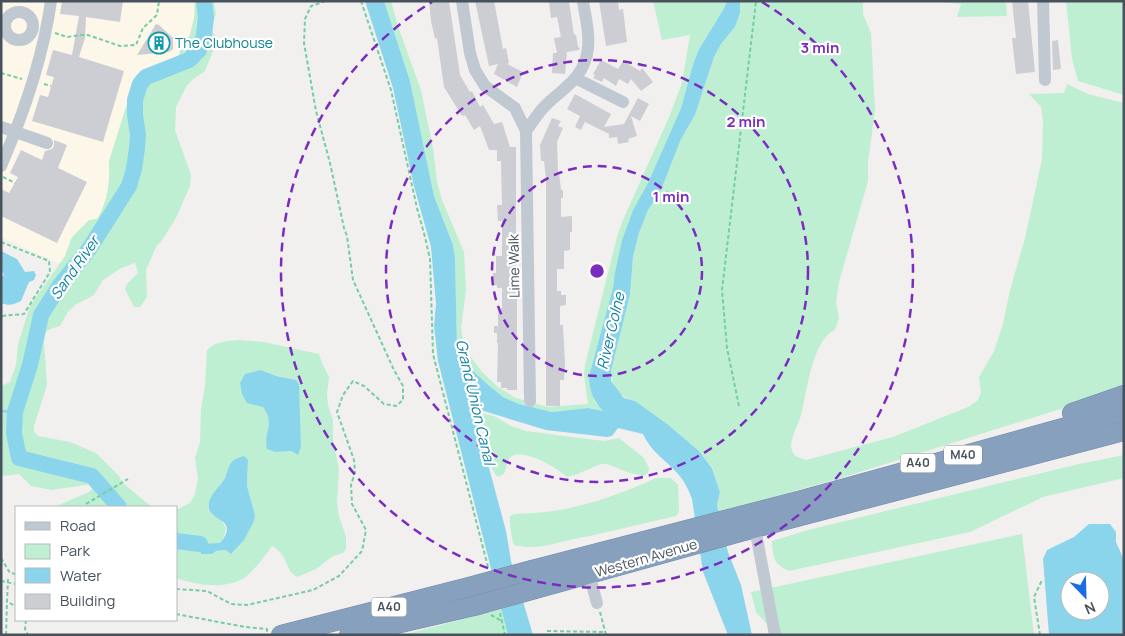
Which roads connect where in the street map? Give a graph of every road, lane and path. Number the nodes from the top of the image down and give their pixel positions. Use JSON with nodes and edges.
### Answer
{"nodes":[{"id":1,"x":52,"y":1,"type":"edge"},
{"id":2,"x":160,"y":1,"type":"edge"},
{"id":3,"x":326,"y":1,"type":"edge"},
{"id":4,"x":361,"y":1,"type":"edge"},
{"id":5,"x":462,"y":1,"type":"edge"},
{"id":6,"x":583,"y":1,"type":"edge"},
{"id":7,"x":756,"y":1,"type":"edge"},
{"id":8,"x":1043,"y":1,"type":"edge"},
{"id":9,"x":3,"y":23,"type":"edge"},
{"id":10,"x":33,"y":30,"type":"junction"},
{"id":11,"x":46,"y":31,"type":"junction"},
{"id":12,"x":575,"y":78,"type":"junction"},
{"id":13,"x":1045,"y":80,"type":"dead end"},
{"id":14,"x":623,"y":102,"type":"dead end"},
{"id":15,"x":1,"y":127,"type":"edge"},
{"id":16,"x":526,"y":131,"type":"junction"},
{"id":17,"x":16,"y":132,"type":"junction"},
{"id":18,"x":47,"y":143,"type":"dead end"},
{"id":19,"x":1,"y":166,"type":"edge"},
{"id":20,"x":1,"y":176,"type":"edge"},
{"id":21,"x":15,"y":183,"type":"dead end"},
{"id":22,"x":1,"y":242,"type":"edge"},
{"id":23,"x":1,"y":316,"type":"edge"},
{"id":24,"x":1124,"y":396,"type":"edge"},
{"id":25,"x":530,"y":401,"type":"dead end"},
{"id":26,"x":739,"y":406,"type":"dead end"},
{"id":27,"x":1124,"y":411,"type":"edge"},
{"id":28,"x":1124,"y":431,"type":"edge"},
{"id":29,"x":1124,"y":442,"type":"edge"},
{"id":30,"x":128,"y":479,"type":"dead end"},
{"id":31,"x":942,"y":479,"type":"junction"},
{"id":32,"x":802,"y":500,"type":"junction"},
{"id":33,"x":86,"y":504,"type":"dead end"},
{"id":34,"x":743,"y":526,"type":"junction"},
{"id":35,"x":691,"y":537,"type":"junction"},
{"id":36,"x":1,"y":558,"type":"edge"},
{"id":37,"x":488,"y":569,"type":"dead end"},
{"id":38,"x":15,"y":574,"type":"edge"},
{"id":39,"x":589,"y":574,"type":"junction"},
{"id":40,"x":8,"y":580,"type":"junction"},
{"id":41,"x":1042,"y":580,"type":"dead end"},
{"id":42,"x":1,"y":581,"type":"edge"},
{"id":43,"x":15,"y":584,"type":"edge"},
{"id":44,"x":178,"y":589,"type":"edge"},
{"id":45,"x":8,"y":602,"type":"junction"},
{"id":46,"x":597,"y":603,"type":"joint"},
{"id":47,"x":15,"y":606,"type":"edge"},
{"id":48,"x":500,"y":612,"type":"dead end"},
{"id":49,"x":178,"y":614,"type":"edge"},
{"id":50,"x":26,"y":621,"type":"edge"},
{"id":51,"x":245,"y":623,"type":"dead end"},
{"id":52,"x":245,"y":627,"type":"junction"},
{"id":53,"x":547,"y":631,"type":"dead end"},
{"id":54,"x":605,"y":633,"type":"edge"},
{"id":55,"x":6,"y":635,"type":"edge"},
{"id":56,"x":28,"y":635,"type":"edge"},
{"id":57,"x":268,"y":635,"type":"edge"},
{"id":58,"x":281,"y":635,"type":"edge"},
{"id":59,"x":349,"y":635,"type":"edge"},
{"id":60,"x":505,"y":635,"type":"edge"},
{"id":61,"x":775,"y":635,"type":"edge"},
{"id":62,"x":1040,"y":635,"type":"edge"}],
"edges":[{"from":1,"to":11,"type":"street"},
{"from":2,"to":11,"type":"path"},
{"from":3,"to":44,"type":"path"},
{"from":4,"to":37,"type":"path"},
{"from":5,"to":16,"type":"street"},
{"from":6,"to":12,"type":"street"},
{"from":7,"to":26,"type":"path"},
{"from":8,"to":13,"type":"street"},
{"from":9,"to":10,"type":"street"},
{"from":9,"to":10,"type":"street"},
{"from":10,"to":11,"type":"street"},
{"from":11,"to":17,"type":"street"},
{"from":12,"to":14,"type":"street"},
{"from":12,"to":16,"type":"street"},
{"from":15,"to":17,"type":"street"},
{"from":16,"to":25,"type":"street","name":"Lime Walk"},
{"from":17,"to":18,"type":"street"},
{"from":17,"to":19,"type":"street"},
{"from":20,"to":21,"type":"path"},
{"from":22,"to":23,"type":"path"},
{"from":24,"to":32,"type":"highway","number":"A40"},
{"from":27,"to":32,"type":"highway","number":"M40"},
{"from":28,"to":31,"type":"highway","number":"M40"},
{"from":29,"to":31,"type":"highway"},
{"from":30,"to":33,"type":"path"},
{"from":31,"to":34,"type":"highway","name":"Western Avenue","number":"A40"},
{"from":32,"to":34,"type":"highway","name":"Western Avenue","number":"A40"},
{"from":34,"to":35,"type":"highway","name":"Western Avenue","number":"A40"},
{"from":34,"to":61,"type":"street"},
{"from":35,"to":39,"type":"highway","name":"Western Avenue","number":"A40"},
{"from":35,"to":58,"type":"highway","name":"Western Avenue","number":"A40","bridge":true},
{"from":36,"to":38,"type":"path"},
{"from":39,"to":46,"type":"street"},
{"from":39,"to":59,"type":"highway","name":"Western Avenue","number":"A40","bridge":true},
{"from":40,"to":42,"type":"path"},
{"from":40,"to":43,"type":"path"},
{"from":40,"to":45,"type":"path"},
{"from":41,"to":62,"type":"path"},
{"from":45,"to":47,"type":"path"},
{"from":45,"to":55,"type":"path"},
{"from":46,"to":54,"type":"path"},
{"from":48,"to":60,"type":"path"},
{"from":49,"to":52,"type":"path"},
{"from":50,"to":56,"type":"path"},
{"from":51,"to":52,"type":"path"},
{"from":52,"to":57,"type":"path"},
{"from":53,"to":54,"type":"path"}]}
